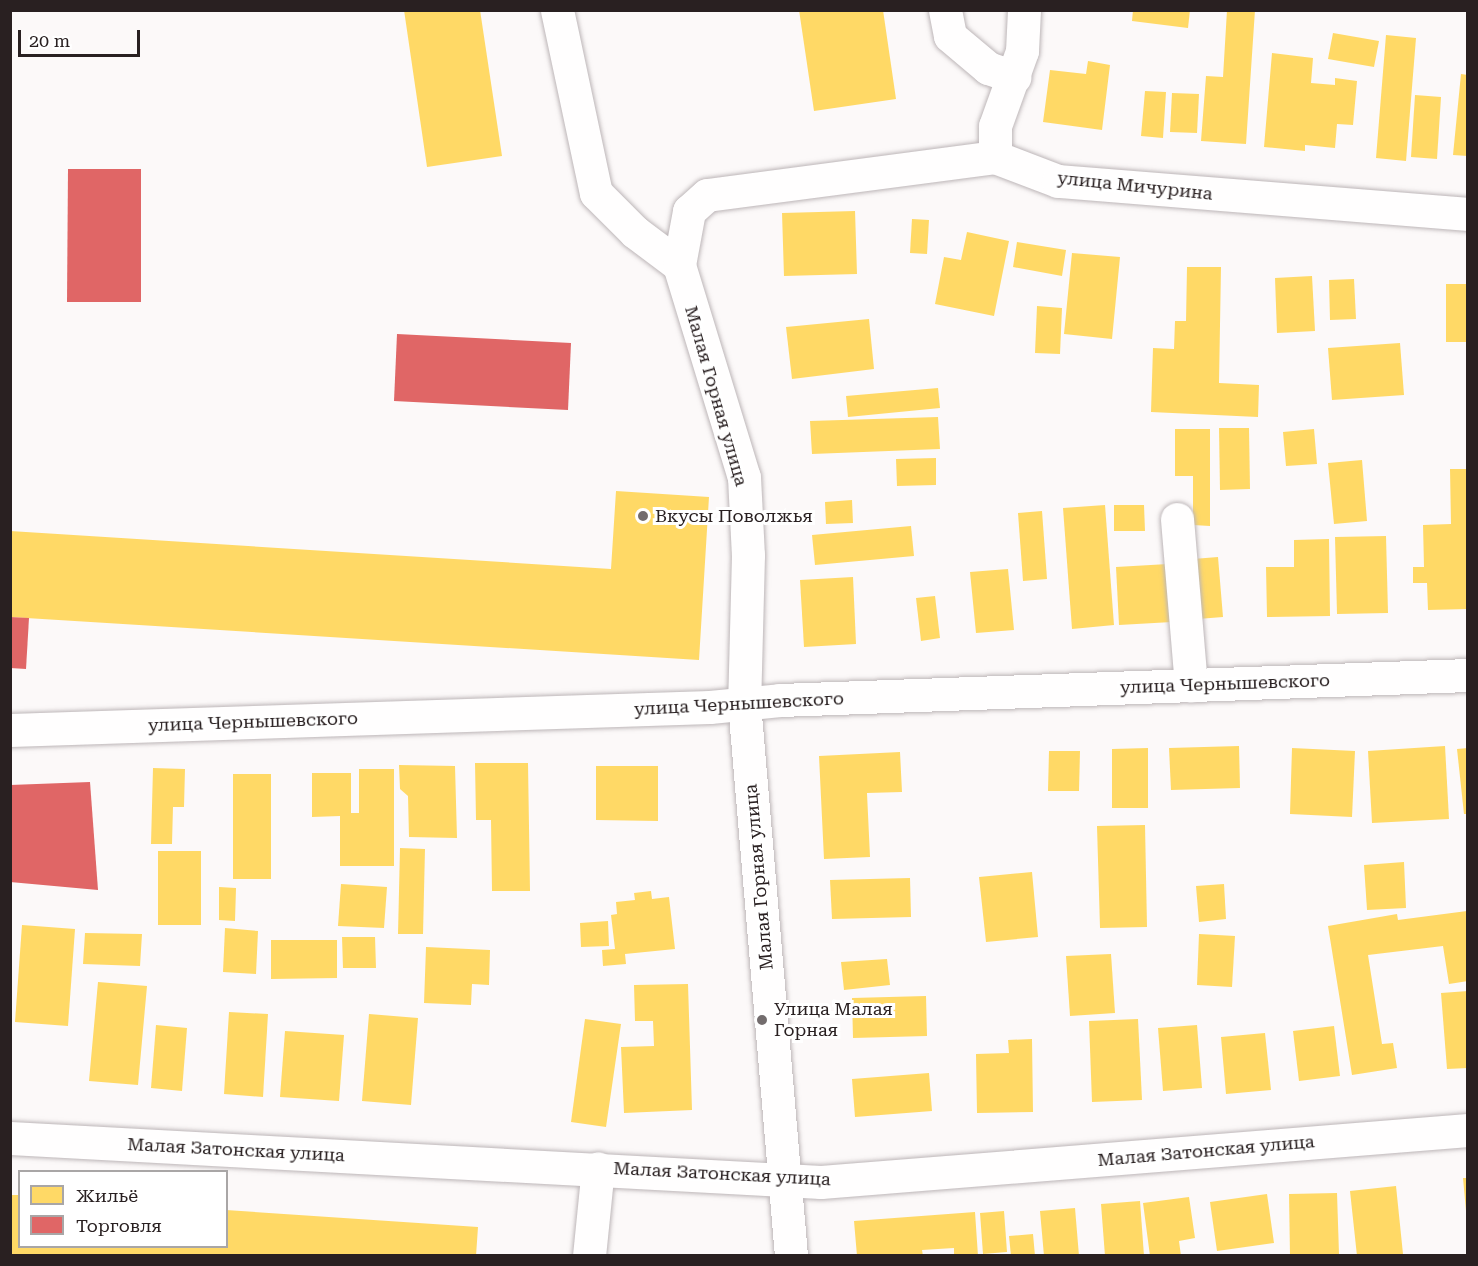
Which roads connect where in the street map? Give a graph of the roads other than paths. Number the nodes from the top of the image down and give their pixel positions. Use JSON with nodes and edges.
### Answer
{"nodes":[{"id":1,"x":557,"y":10,"type":"edge"},
{"id":2,"x":945,"y":10,"type":"edge"},
{"id":3,"x":1024,"y":10,"type":"edge"},
{"id":4,"x":1014,"y":77,"type":"junction"},
{"id":5,"x":995,"y":157,"type":"junction"},
{"id":6,"x":1467,"y":214,"type":"edge"},
{"id":7,"x":679,"y":265,"type":"junction"},
{"id":8,"x":1177,"y":519,"type":"dead end"},
{"id":9,"x":1467,"y":675,"type":"edge"},
{"id":10,"x":1191,"y":685,"type":"junction"},
{"id":11,"x":744,"y":703,"type":"junction"},
{"id":12,"x":10,"y":730,"type":"edge"},
{"id":13,"x":1467,"y":1130,"type":"edge"},
{"id":14,"x":10,"y":1138,"type":"edge"},
{"id":15,"x":598,"y":1168,"type":"junction"},
{"id":16,"x":784,"y":1178,"type":"junction"},
{"id":17,"x":590,"y":1256,"type":"edge"},
{"id":18,"x":791,"y":1256,"type":"edge"}],
"edges":[{"from":1,"to":7,"type":"street"},
{"from":2,"to":4,"type":"street"},
{"from":3,"to":4,"type":"street"},
{"from":4,"to":5,"type":"street"},
{"from":5,"to":6,"type":"street","name":"улица Мичурина"},
{"from":5,"to":7,"type":"street","name":"улица Мичурина"},
{"from":7,"to":11,"type":"street","name":"Малая Горная улица"},
{"from":8,"to":10,"type":"street"},
{"from":9,"to":10,"type":"street","name":"улица Чернышевского"},
{"from":10,"to":11,"type":"street","name":"улица Чернышевского"},
{"from":11,"to":12,"type":"street","name":"улица Чернышевского"},
{"from":11,"to":16,"type":"street","name":"Малая Горная улица"},
{"from":13,"to":16,"type":"street","name":"Малая Затонская улица"},
{"from":14,"to":15,"type":"street","name":"Малая Затонская улица"},
{"from":15,"to":16,"type":"street","name":"Малая Затонская улица"},
{"from":15,"to":17,"type":"street"},
{"from":16,"to":18,"type":"street","name":"Малая Горная улица"}]}
